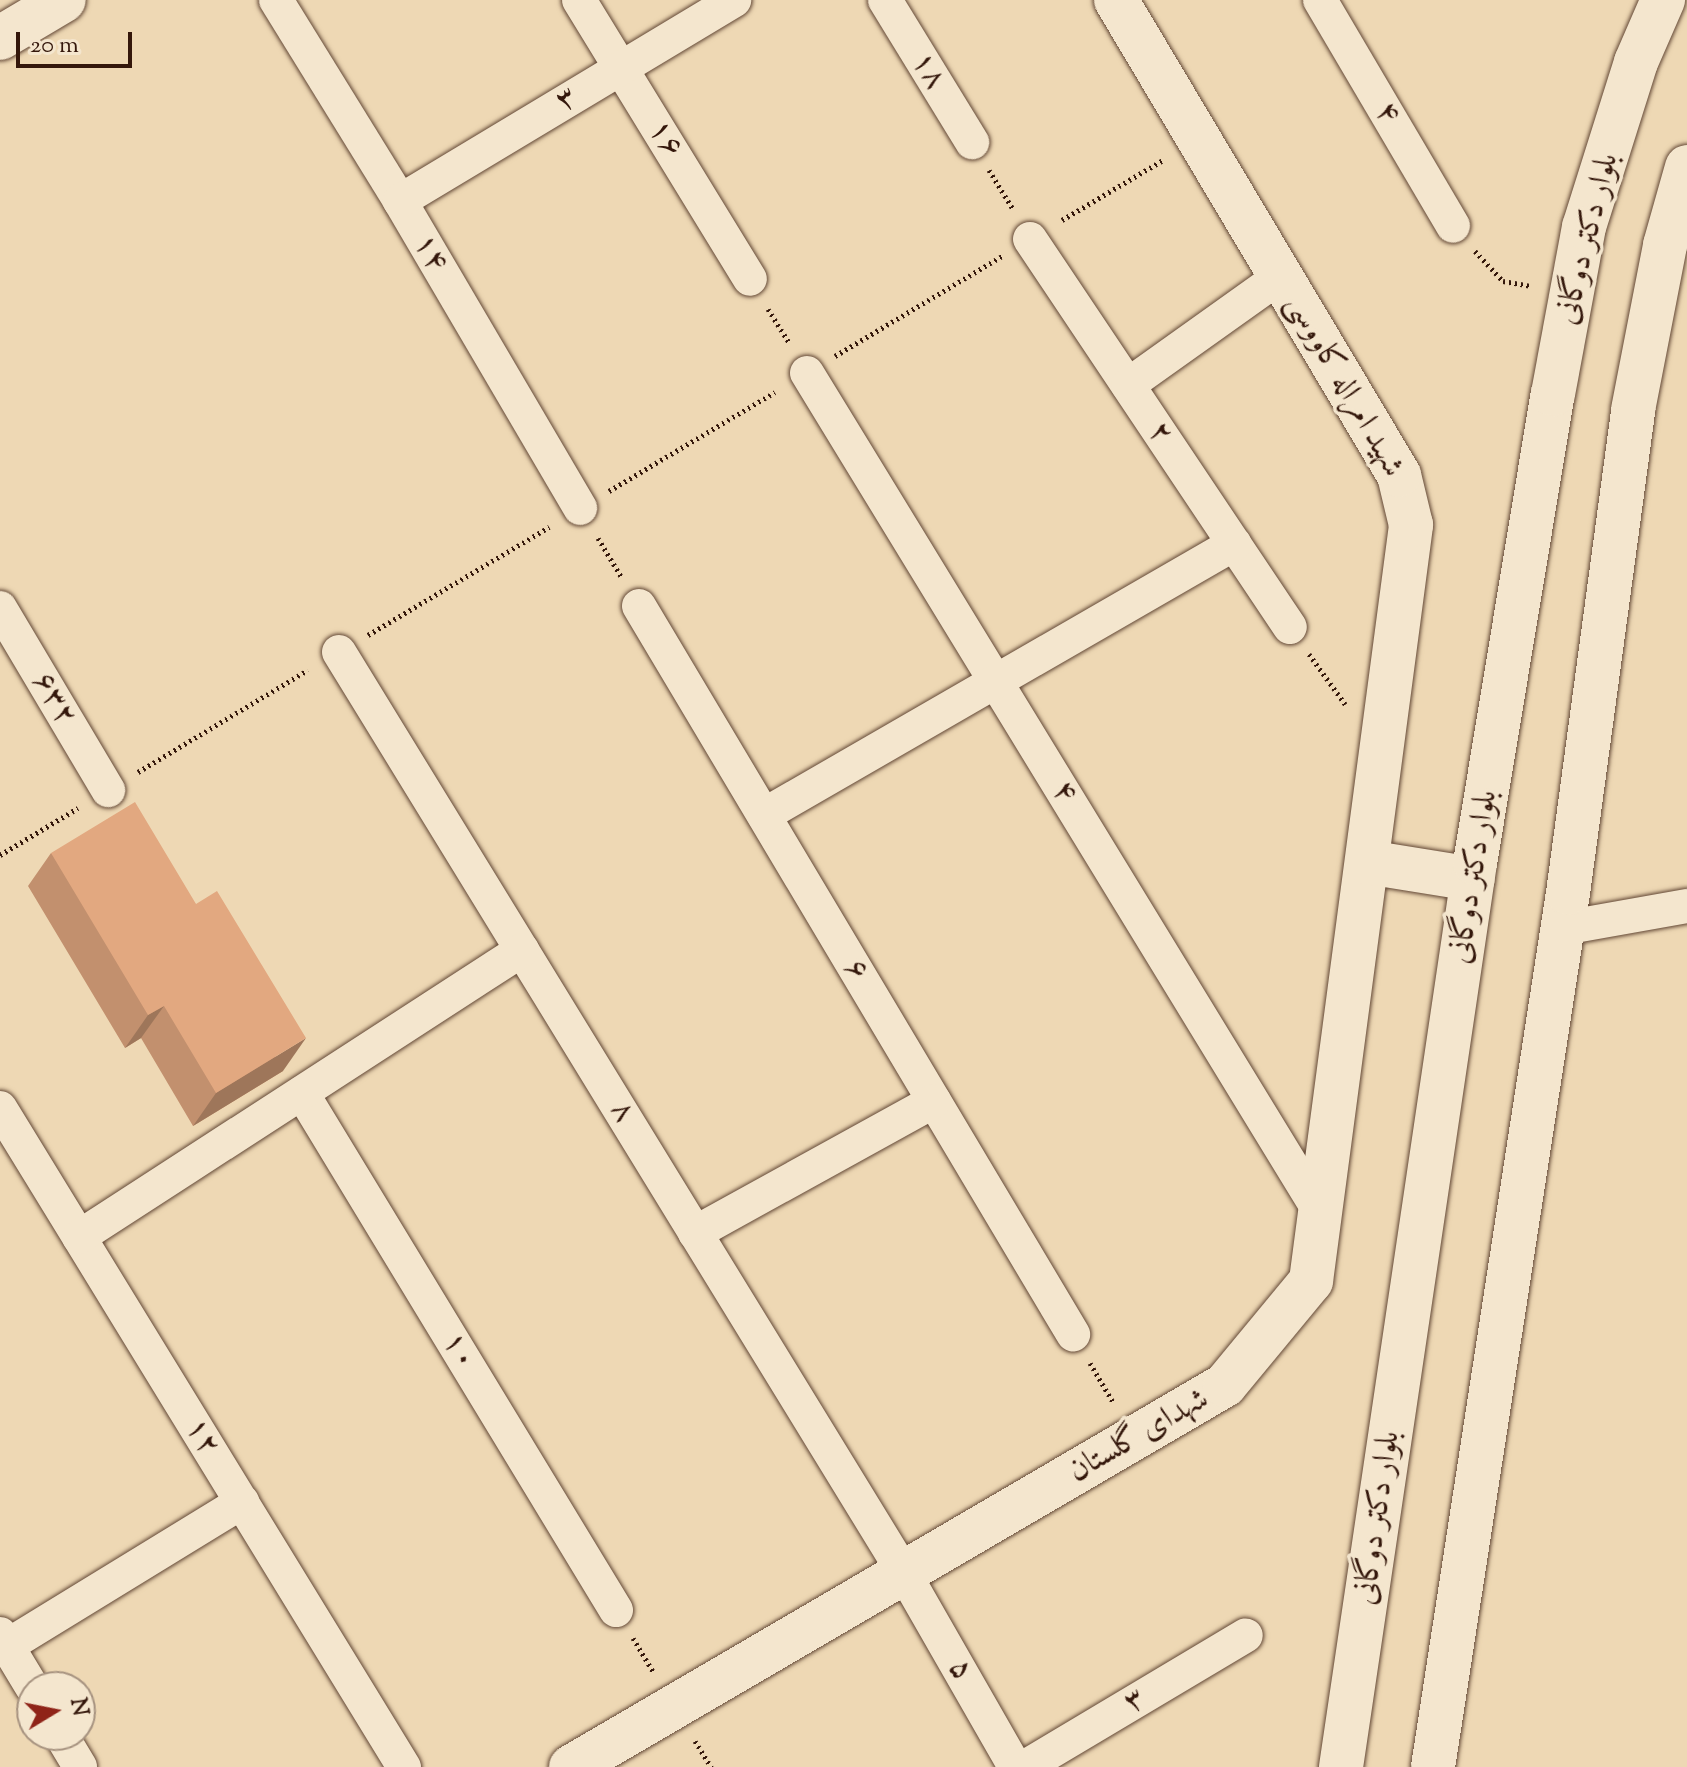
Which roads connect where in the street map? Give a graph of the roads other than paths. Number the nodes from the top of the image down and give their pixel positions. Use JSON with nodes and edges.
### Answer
{"nodes":[{"id":1,"x":64,"y":0,"type":"edge"},
{"id":2,"x":276,"y":0,"type":"edge"},
{"id":3,"x":579,"y":0,"type":"edge"},
{"id":4,"x":734,"y":0,"type":"edge"},
{"id":5,"x":885,"y":0,"type":"edge"},
{"id":6,"x":1116,"y":0,"type":"edge"},
{"id":7,"x":1320,"y":0,"type":"edge"},
{"id":8,"x":1663,"y":0,"type":"edge"},
{"id":9,"x":0,"y":38,"type":"edge"},
{"id":10,"x":621,"y":68,"type":"junction"},
{"id":11,"x":972,"y":142,"type":"road end"},
{"id":12,"x":1687,"y":167,"type":"edge"},
{"id":13,"x":400,"y":201,"type":"junction"},
{"id":14,"x":1453,"y":226,"type":"road end"},
{"id":15,"x":1030,"y":239,"type":"road end"},
{"id":16,"x":1281,"y":276,"type":"junction"},
{"id":17,"x":750,"y":279,"type":"road end"},
{"id":18,"x":807,"y":373,"type":"road end"},
{"id":19,"x":1128,"y":385,"type":"junction"},
{"id":20,"x":580,"y":508,"type":"road end"},
{"id":21,"x":1234,"y":544,"type":"junction"},
{"id":22,"x":639,"y":606,"type":"road end"},
{"id":23,"x":0,"y":608,"type":"edge"},
{"id":24,"x":1290,"y":627,"type":"road end"},
{"id":25,"x":339,"y":652,"type":"dead end"},
{"id":26,"x":996,"y":681,"type":"junction"},
{"id":27,"x":108,"y":790,"type":"dead end"},
{"id":28,"x":764,"y":815,"type":"junction"},
{"id":29,"x":1367,"y":862,"type":"junction"},
{"id":30,"x":1473,"y":879,"type":"junction"},
{"id":31,"x":1687,"y":906,"type":"edge"},
{"id":32,"x":1563,"y":928,"type":"junction"},
{"id":33,"x":522,"y":950,"type":"junction"},
{"id":34,"x":302,"y":1093,"type":"junction"},
{"id":35,"x":934,"y":1101,"type":"junction"},
{"id":36,"x":0,"y":1108,"type":"edge"},
{"id":37,"x":1320,"y":1212,"type":"junction"},
{"id":38,"x":695,"y":1233,"type":"junction"},
{"id":39,"x":79,"y":1237,"type":"junction"},
{"id":40,"x":1073,"y":1334,"type":"road end"},
{"id":41,"x":242,"y":1502,"type":"junction"},
{"id":42,"x":904,"y":1573,"type":"junction"},
{"id":43,"x":616,"y":1610,"type":"road end"},
{"id":44,"x":1246,"y":1635,"type":"dead end"},
{"id":45,"x":4,"y":1640,"type":"edge"},
{"id":46,"x":22,"y":1671,"type":"edge"},
{"id":47,"x":404,"y":1767,"type":"edge"},
{"id":48,"x":571,"y":1767,"type":"edge"},
{"id":49,"x":1015,"y":1767,"type":"edge"},
{"id":50,"x":1025,"y":1767,"type":"edge"},
{"id":51,"x":1341,"y":1767,"type":"edge"},
{"id":52,"x":1433,"y":1767,"type":"edge"}],
"edges":[{"from":1,"to":9,"type":"main road"},
{"from":2,"to":13,"type":"street","name":"۱۴"},
{"from":3,"to":10,"type":"street","name":"۱۶"},
{"from":4,"to":10,"type":"street","name":"۳"},
{"from":5,"to":11,"type":"street","name":"۱۸"},
{"from":6,"to":16,"type":"main road","name":"شهید امراله کاووسی"},
{"from":7,"to":14,"type":"street","name":"۴"},
{"from":8,"to":30,"type":"main road","name":"بلوار دکتر دوگانی"},
{"from":10,"to":13,"type":"street","name":"۳"},
{"from":10,"to":17,"type":"street","name":"۱۶"},
{"from":12,"to":32,"type":"main road"},
{"from":13,"to":20,"type":"street","name":"۱۴"},
{"from":15,"to":19,"type":"street","name":"۲"},
{"from":16,"to":19,"type":"street"},
{"from":16,"to":29,"type":"main road","name":"شهید امراله کاووسی"},
{"from":18,"to":26,"type":"street","name":"۴"},
{"from":19,"to":21,"type":"street","name":"۲"},
{"from":21,"to":24,"type":"street","name":"۲"},
{"from":21,"to":26,"type":"street"},
{"from":22,"to":28,"type":"street","name":"۶"},
{"from":23,"to":27,"type":"street","name":"۶۳۲"},
{"from":25,"to":33,"type":"street","name":"۸"},
{"from":26,"to":28,"type":"street"},
{"from":26,"to":37,"type":"street","name":"۴"},
{"from":28,"to":35,"type":"street","name":"۶"},
{"from":29,"to":30,"type":"main road"},
{"from":29,"to":37,"type":"main road","name":"شهدای گلستان"},
{"from":30,"to":51,"type":"main road","name":"بلوار دکتر دوگانی"},
{"from":31,"to":32,"type":"street"},
{"from":32,"to":52,"type":"main road"},
{"from":33,"to":34,"type":"street"},
{"from":33,"to":38,"type":"street","name":"۸"},
{"from":34,"to":39,"type":"street"},
{"from":34,"to":43,"type":"street","name":"۱۰"},
{"from":35,"to":38,"type":"street"},
{"from":35,"to":40,"type":"street","name":"۶"},
{"from":36,"to":39,"type":"street","name":"۱۲"},
{"from":37,"to":42,"type":"main road","name":"شهدای گلستان"},
{"from":38,"to":42,"type":"street","name":"۸"},
{"from":39,"to":41,"type":"street","name":"۱۲"},
{"from":41,"to":45,"type":"street"},
{"from":41,"to":47,"type":"street","name":"۱۲"},
{"from":42,"to":48,"type":"main road","name":"شهدای گلستان"},
{"from":42,"to":49,"type":"street","name":"۵"},
{"from":44,"to":50,"type":"street","name":"۳"},
{"from":45,"to":46,"type":"street"}]}
